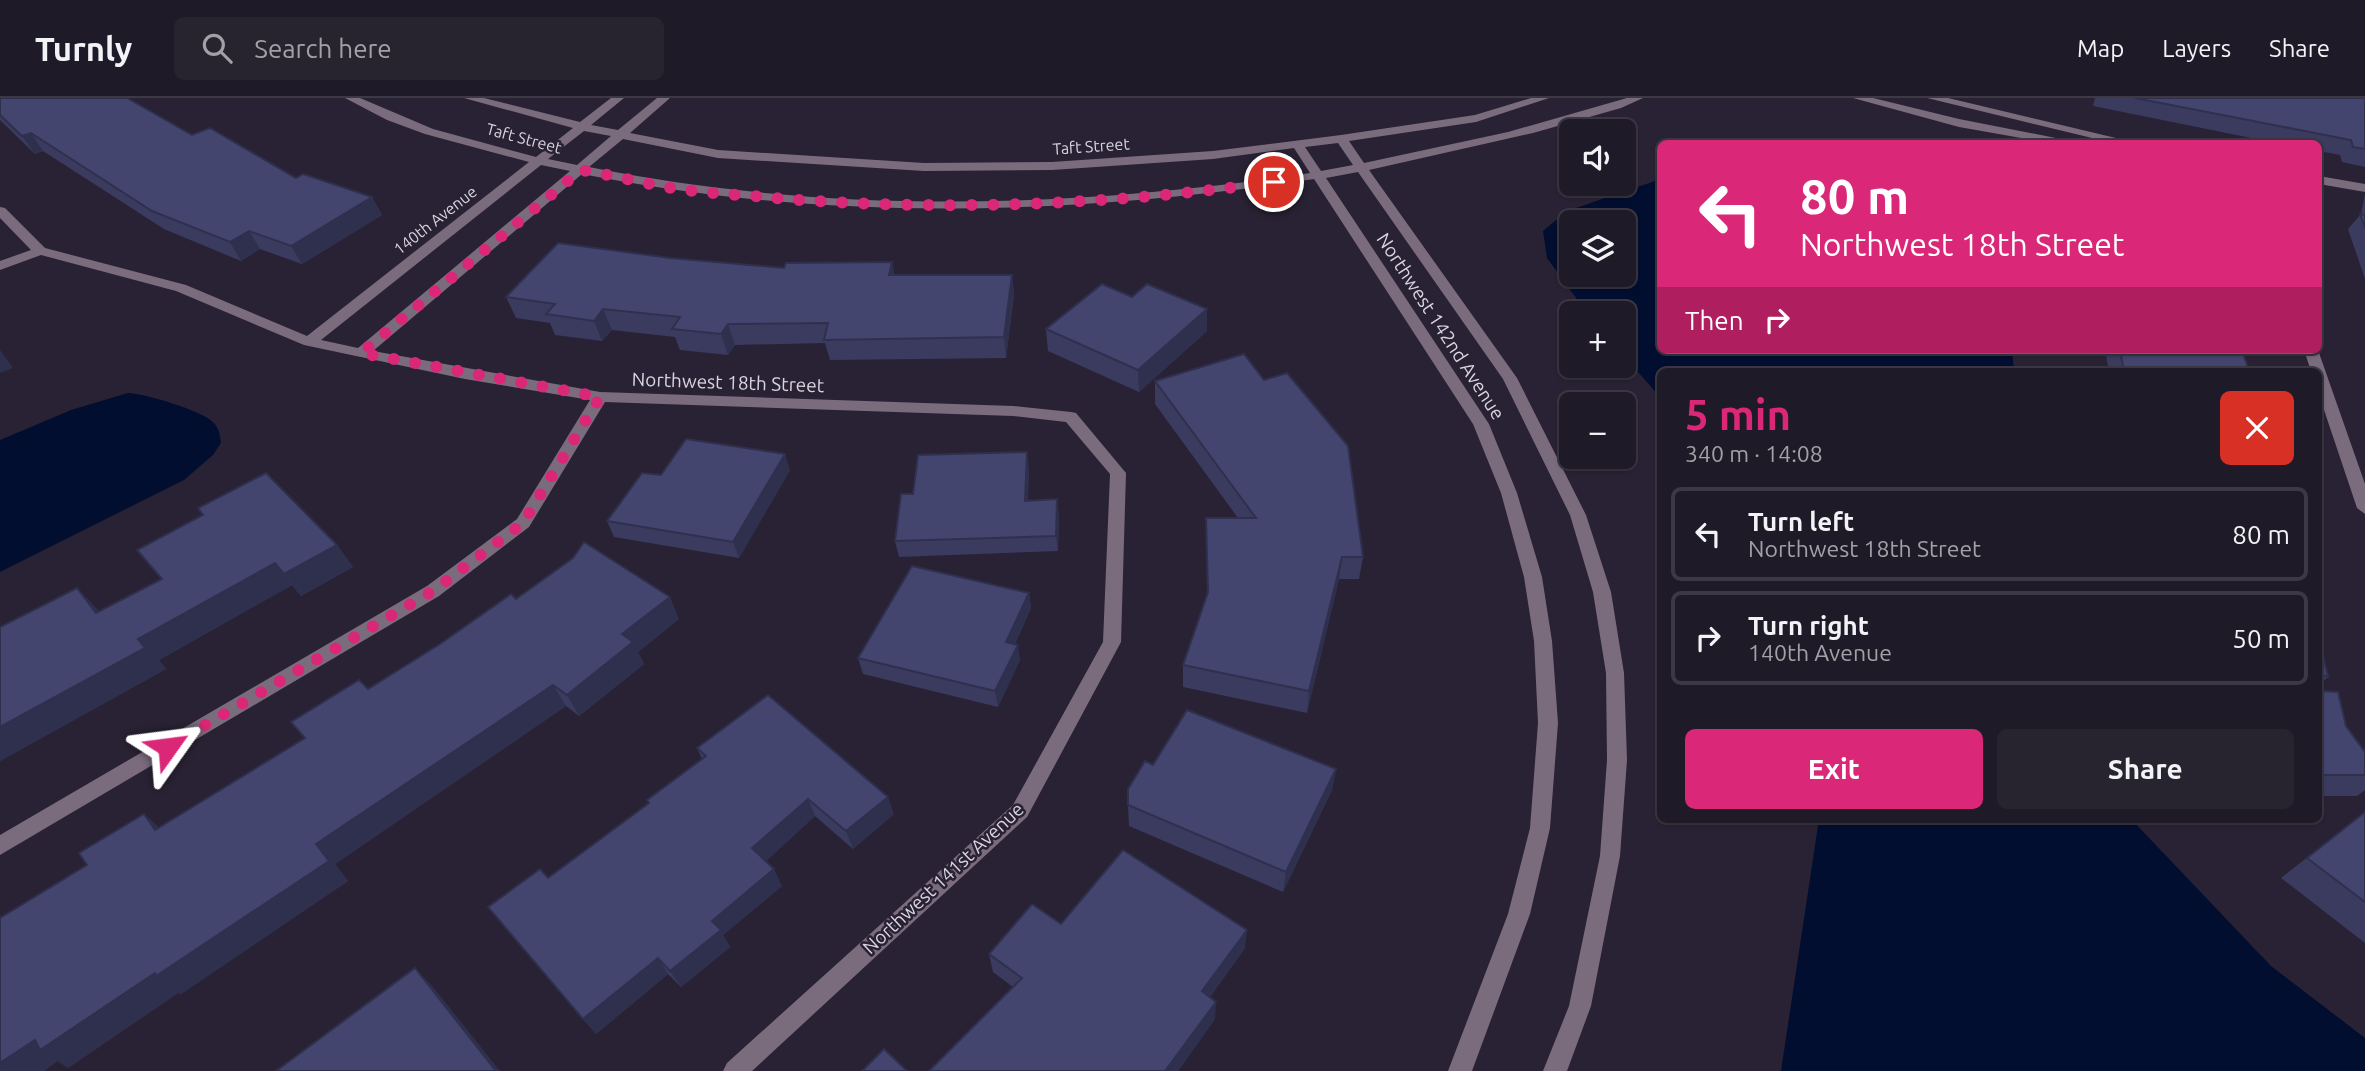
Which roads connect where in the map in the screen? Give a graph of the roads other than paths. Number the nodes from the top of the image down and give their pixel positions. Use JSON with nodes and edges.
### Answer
{"nodes":[{"id":1,"x":351,"y":98,"type":"edge"},
{"id":2,"x":470,"y":98,"type":"edge"},
{"id":3,"x":618,"y":98,"type":"edge"},
{"id":4,"x":664,"y":98,"type":"edge"},
{"id":5,"x":1544,"y":98,"type":"edge"},
{"id":6,"x":1637,"y":98,"type":"edge"},
{"id":7,"x":1859,"y":98,"type":"edge"},
{"id":8,"x":1933,"y":98,"type":"edge"},
{"id":9,"x":584,"y":127,"type":"junction"},
{"id":10,"x":623,"y":135,"type":"junction"},
{"id":11,"x":1341,"y":139,"type":"junction"},
{"id":12,"x":2057,"y":140,"type":"edge"},
{"id":13,"x":2117,"y":140,"type":"edge"},
{"id":14,"x":1298,"y":145,"type":"junction"},
{"id":15,"x":538,"y":162,"type":"junction"},
{"id":16,"x":1364,"y":169,"type":"junction"},
{"id":17,"x":581,"y":170,"type":"junction"},
{"id":18,"x":1318,"y":175,"type":"junction"},
{"id":19,"x":2322,"y":181,"type":"edge"},
{"id":20,"x":2365,"y":188,"type":"edge"},
{"id":21,"x":0,"y":211,"type":"edge"},
{"id":22,"x":40,"y":251,"type":"junction"},
{"id":23,"x":0,"y":266,"type":"edge"},
{"id":24,"x":309,"y":342,"type":"junction"},
{"id":25,"x":361,"y":353,"type":"junction"},
{"id":26,"x":2322,"y":384,"type":"edge"},
{"id":27,"x":600,"y":397,"type":"junction"},
{"id":28,"x":1071,"y":417,"type":"joint"},
{"id":29,"x":2365,"y":508,"type":"edge"},
{"id":30,"x":0,"y":846,"type":"edge"},
{"id":31,"x":735,"y":1071,"type":"edge"},
{"id":32,"x":1460,"y":1071,"type":"edge"},
{"id":33,"x":1555,"y":1071,"type":"edge"}],
"edges":[{"from":1,"to":15,"type":"street","name":"Taft Street"},
{"from":2,"to":9,"type":"street","name":"Taft Street"},
{"from":3,"to":9,"type":"street","name":"140th Avenue"},
{"from":4,"to":10,"type":"street"},
{"from":5,"to":11,"type":"street"},
{"from":6,"to":16,"type":"street"},
{"from":7,"to":12,"type":"street"},
{"from":8,"to":13,"type":"street"},
{"from":9,"to":10,"type":"street","name":"Taft Street"},
{"from":9,"to":15,"type":"street","name":"140th Avenue"},
{"from":10,"to":14,"type":"street","name":"Taft Street"},
{"from":10,"to":17,"type":"street"},
{"from":11,"to":14,"type":"street","name":"Taft Street"},
{"from":11,"to":16,"type":"street","name":"Northwest 142nd Avenue"},
{"from":14,"to":18,"type":"street","name":"Northwest 142nd Avenue"},
{"from":15,"to":17,"type":"street","name":"Taft Street"},
{"from":15,"to":24,"type":"street","name":"140th Avenue"},
{"from":16,"to":18,"type":"street","name":"Taft Street"},
{"from":16,"to":33,"type":"street","name":"Northwest 142nd Avenue"},
{"from":17,"to":18,"type":"street","name":"Taft Street"},
{"from":17,"to":25,"type":"street"},
{"from":18,"to":32,"type":"street","name":"Northwest 142nd Avenue"},
{"from":19,"to":20,"type":"street"},
{"from":21,"to":22,"type":"street"},
{"from":22,"to":23,"type":"street"},
{"from":22,"to":24,"type":"street","name":"Northwest 18th Street"},
{"from":24,"to":25,"type":"street","name":"Northwest 18th Street"},
{"from":25,"to":27,"type":"street","name":"Northwest 18th Street"},
{"from":26,"to":29,"type":"street"},
{"from":27,"to":28,"type":"street","name":"Northwest 18th Street"},
{"from":27,"to":30,"type":"street"},
{"from":28,"to":31,"type":"street","name":"Northwest 141st Avenue"}]}
